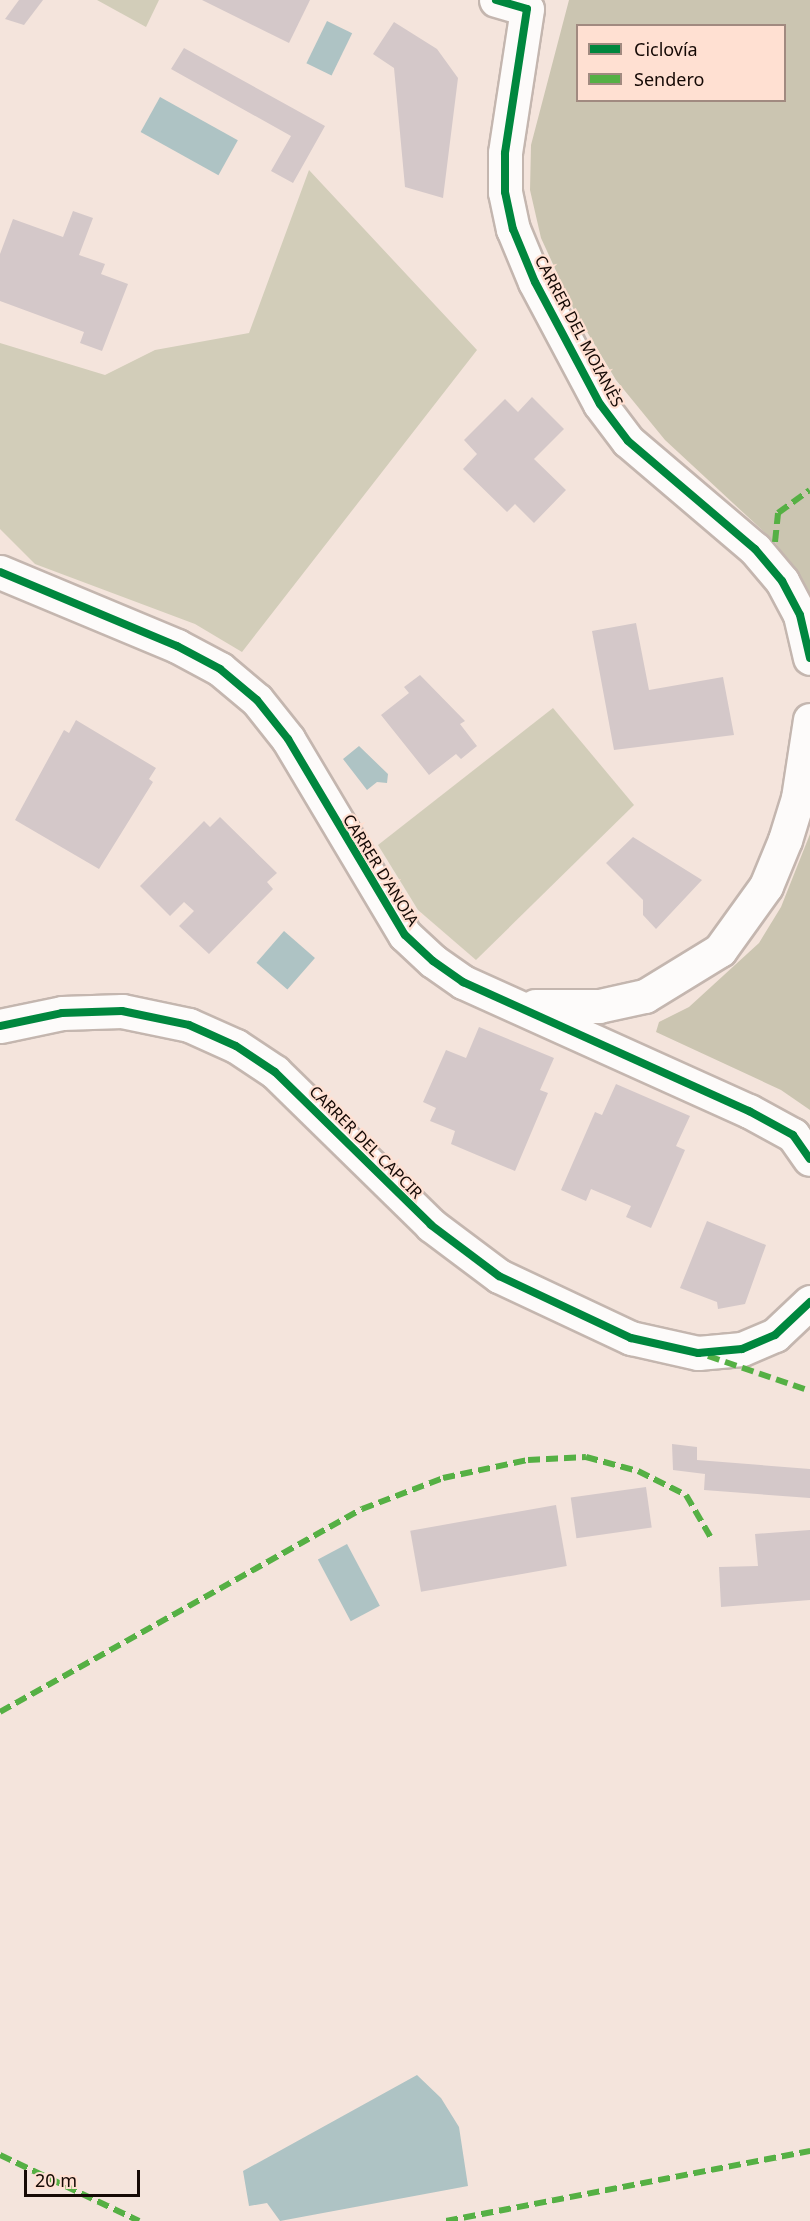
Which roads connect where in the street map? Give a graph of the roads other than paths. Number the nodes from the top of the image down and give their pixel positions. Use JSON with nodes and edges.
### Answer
{"nodes":[{"id":1,"x":496,"y":0,"type":"edge"},
{"id":2,"x":0,"y":572,"type":"edge"},
{"id":3,"x":810,"y":658,"type":"edge"},
{"id":4,"x":810,"y":720,"type":"edge"},
{"id":5,"x":515,"y":1003,"type":"junction"},
{"id":6,"x":0,"y":1026,"type":"edge"},
{"id":7,"x":810,"y":1159,"type":"edge"},
{"id":8,"x":810,"y":1302,"type":"edge"}],
"edges":[{"from":1,"to":3,"type":"street","name":"CARRER DEL MOIANÈS"},
{"from":2,"to":5,"type":"street","name":"CARRER D'ANOIA"},
{"from":4,"to":5,"type":"street"},
{"from":5,"to":7,"type":"street","name":"CARRER D'ANOIA"},
{"from":6,"to":8,"type":"street","name":"CARRER DEL CAPCIR"}]}
